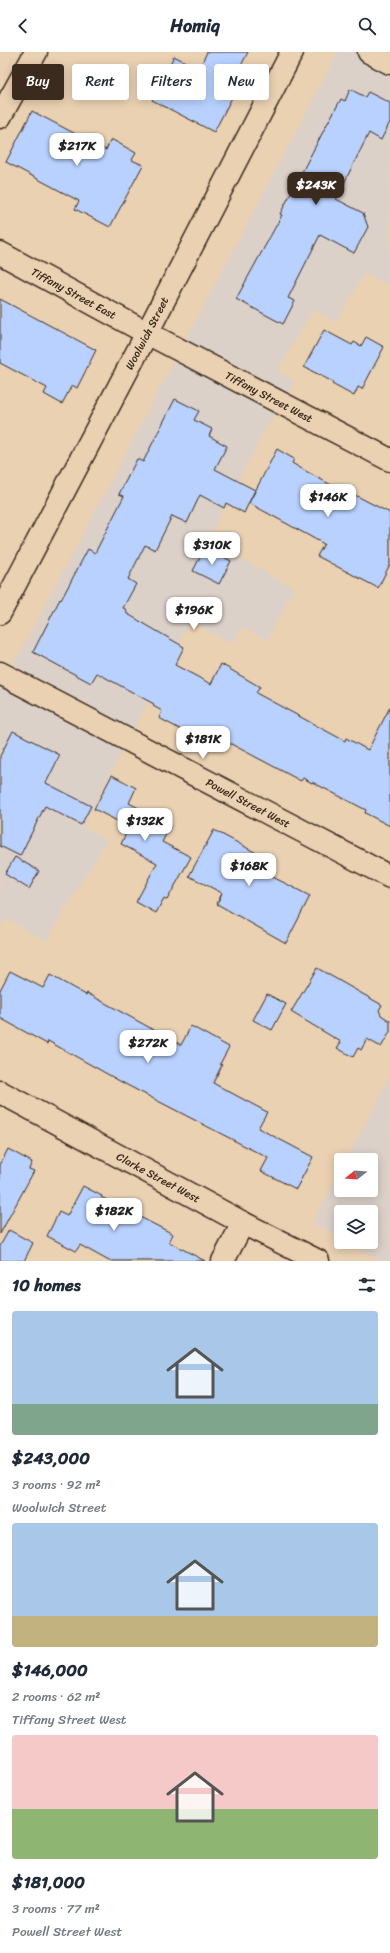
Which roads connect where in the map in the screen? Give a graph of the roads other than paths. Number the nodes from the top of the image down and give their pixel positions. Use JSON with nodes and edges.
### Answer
{"nodes":[{"id":1,"x":36,"y":52,"type":"edge"},
{"id":2,"x":292,"y":52,"type":"edge"},
{"id":3,"x":369,"y":52,"type":"edge"},
{"id":4,"x":390,"y":63,"type":"edge"},
{"id":5,"x":0,"y":117,"type":"edge"},
{"id":6,"x":0,"y":253,"type":"edge"},
{"id":7,"x":147,"y":333,"type":"junction"},
{"id":8,"x":390,"y":460,"type":"edge"},
{"id":9,"x":0,"y":613,"type":"edge"},
{"id":10,"x":0,"y":673,"type":"edge"},
{"id":11,"x":390,"y":877,"type":"edge"},
{"id":12,"x":0,"y":1092,"type":"edge"},
{"id":13,"x":243,"y":1223,"type":"junction"},
{"id":14,"x":223,"y":1261,"type":"edge"},
{"id":15,"x":318,"y":1261,"type":"edge"}],
"edges":[{"from":1,"to":5,"type":"street"},
{"from":2,"to":7,"type":"street","name":"Woolwich Street"},
{"from":3,"to":4,"type":"street"},
{"from":6,"to":7,"type":"street","name":"Tiffany Street East"},
{"from":7,"to":8,"type":"street","name":"Tiffany Street West"},
{"from":7,"to":9,"type":"street","name":"Woolwich Street"},
{"from":10,"to":11,"type":"street","name":"Powell Street West"},
{"from":12,"to":13,"type":"street","name":"Clarke Street West"},
{"from":13,"to":14,"type":"street"},
{"from":13,"to":15,"type":"street","name":"Clarke Street West"}]}
